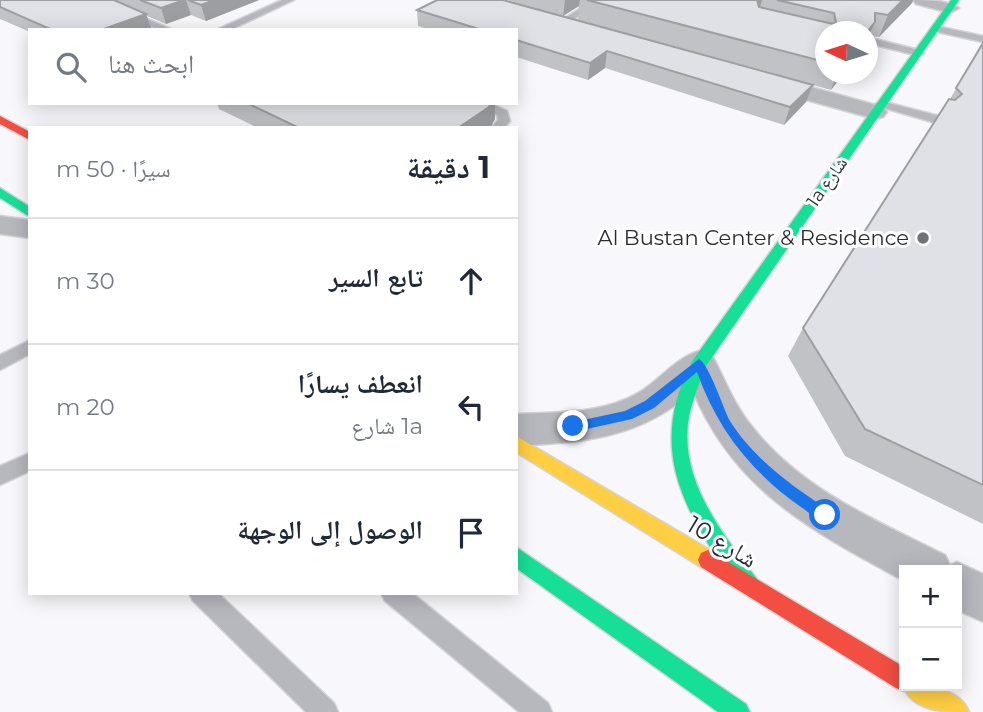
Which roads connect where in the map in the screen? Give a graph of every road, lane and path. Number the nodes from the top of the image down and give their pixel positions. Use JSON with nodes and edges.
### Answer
{"nodes":[{"id":1,"x":95,"y":0,"type":"edge"},
{"id":2,"x":290,"y":0,"type":"edge"},
{"id":3,"x":600,"y":0,"type":"edge"},
{"id":4,"x":922,"y":0,"type":"edge"},
{"id":5,"x":952,"y":4,"type":"edge"},
{"id":6,"x":536,"y":17,"type":"edge"},
{"id":7,"x":560,"y":24,"type":"junction"},
{"id":8,"x":938,"y":27,"type":"junction"},
{"id":9,"x":164,"y":28,"type":"edge"},
{"id":10,"x":225,"y":28,"type":"edge"},
{"id":11,"x":586,"y":31,"type":"edge"},
{"id":12,"x":879,"y":37,"type":"edge"},
{"id":13,"x":983,"y":37,"type":"edge"},
{"id":14,"x":878,"y":47,"type":"edge"},
{"id":15,"x":918,"y":55,"type":"junction"},
{"id":16,"x":744,"y":75,"type":"edge"},
{"id":17,"x":881,"y":104,"type":"junction"},
{"id":18,"x":484,"y":105,"type":"edge"},
{"id":19,"x":940,"y":117,"type":"edge"},
{"id":20,"x":0,"y":119,"type":"edge"},
{"id":21,"x":499,"y":126,"type":"edge"},
{"id":22,"x":28,"y":136,"type":"edge"},
{"id":23,"x":0,"y":192,"type":"edge"},
{"id":24,"x":28,"y":212,"type":"edge"},
{"id":25,"x":0,"y":225,"type":"edge"},
{"id":26,"x":28,"y":229,"type":"edge"},
{"id":27,"x":28,"y":347,"type":"edge"},
{"id":28,"x":0,"y":363,"type":"edge"},
{"id":29,"x":699,"y":363,"type":"junction"},
{"id":30,"x":518,"y":430,"type":"edge"},
{"id":31,"x":518,"y":444,"type":"edge"},
{"id":32,"x":28,"y":462,"type":"edge"},
{"id":33,"x":0,"y":477,"type":"edge"},
{"id":34,"x":518,"y":557,"type":"edge"},
{"id":35,"x":920,"y":565,"type":"edge"},
{"id":36,"x":750,"y":586,"type":"junction"},
{"id":37,"x":962,"y":588,"type":"edge"},
{"id":38,"x":203,"y":595,"type":"edge"},
{"id":39,"x":395,"y":595,"type":"edge"},
{"id":40,"x":983,"y":599,"type":"edge"},
{"id":41,"x":899,"y":677,"type":"edge"},
{"id":42,"x":922,"y":691,"type":"edge"},
{"id":43,"x":326,"y":712,"type":"edge"},
{"id":44,"x":539,"y":712,"type":"edge"},
{"id":45,"x":738,"y":712,"type":"edge"},
{"id":46,"x":957,"y":712,"type":"edge"}],
"edges":[{"from":1,"to":9,"type":"lane"},
{"from":2,"to":10,"type":"lane"},
{"from":3,"to":7,"type":"lane"},
{"from":4,"to":5,"type":"street"},
{"from":5,"to":8,"type":"street","name":"1a شارع"},
{"from":6,"to":7,"type":"street"},
{"from":7,"to":11,"type":"street"},
{"from":8,"to":13,"type":"lane"},
{"from":8,"to":15,"type":"street","name":"1a شارع"},
{"from":12,"to":15,"type":"lane"},
{"from":14,"to":15,"type":"lane"},
{"from":15,"to":17,"type":"street","name":"1a شارع"},
{"from":16,"to":17,"type":"street"},
{"from":17,"to":19,"type":"lane"},
{"from":17,"to":29,"type":"street","name":"1a شارع"},
{"from":18,"to":21,"type":"lane"},
{"from":20,"to":22,"type":"street"},
{"from":23,"to":24,"type":"street"},
{"from":25,"to":26,"type":"street"},
{"from":27,"to":28,"type":"lane"},
{"from":29,"to":30,"type":"street","name":"1a شارع"},
{"from":29,"to":35,"type":"street"},
{"from":29,"to":36,"type":"street","name":"1a شارع"},
{"from":31,"to":36,"type":"street","name":"شارع 10"},
{"from":32,"to":33,"type":"lane"},
{"from":34,"to":45,"type":"street"},
{"from":36,"to":41,"type":"street","name":"شارع 10"},
{"from":37,"to":40,"type":"street"},
{"from":38,"to":43,"type":"lane"},
{"from":39,"to":44,"type":"lane"},
{"from":42,"to":46,"type":"street"}]}
